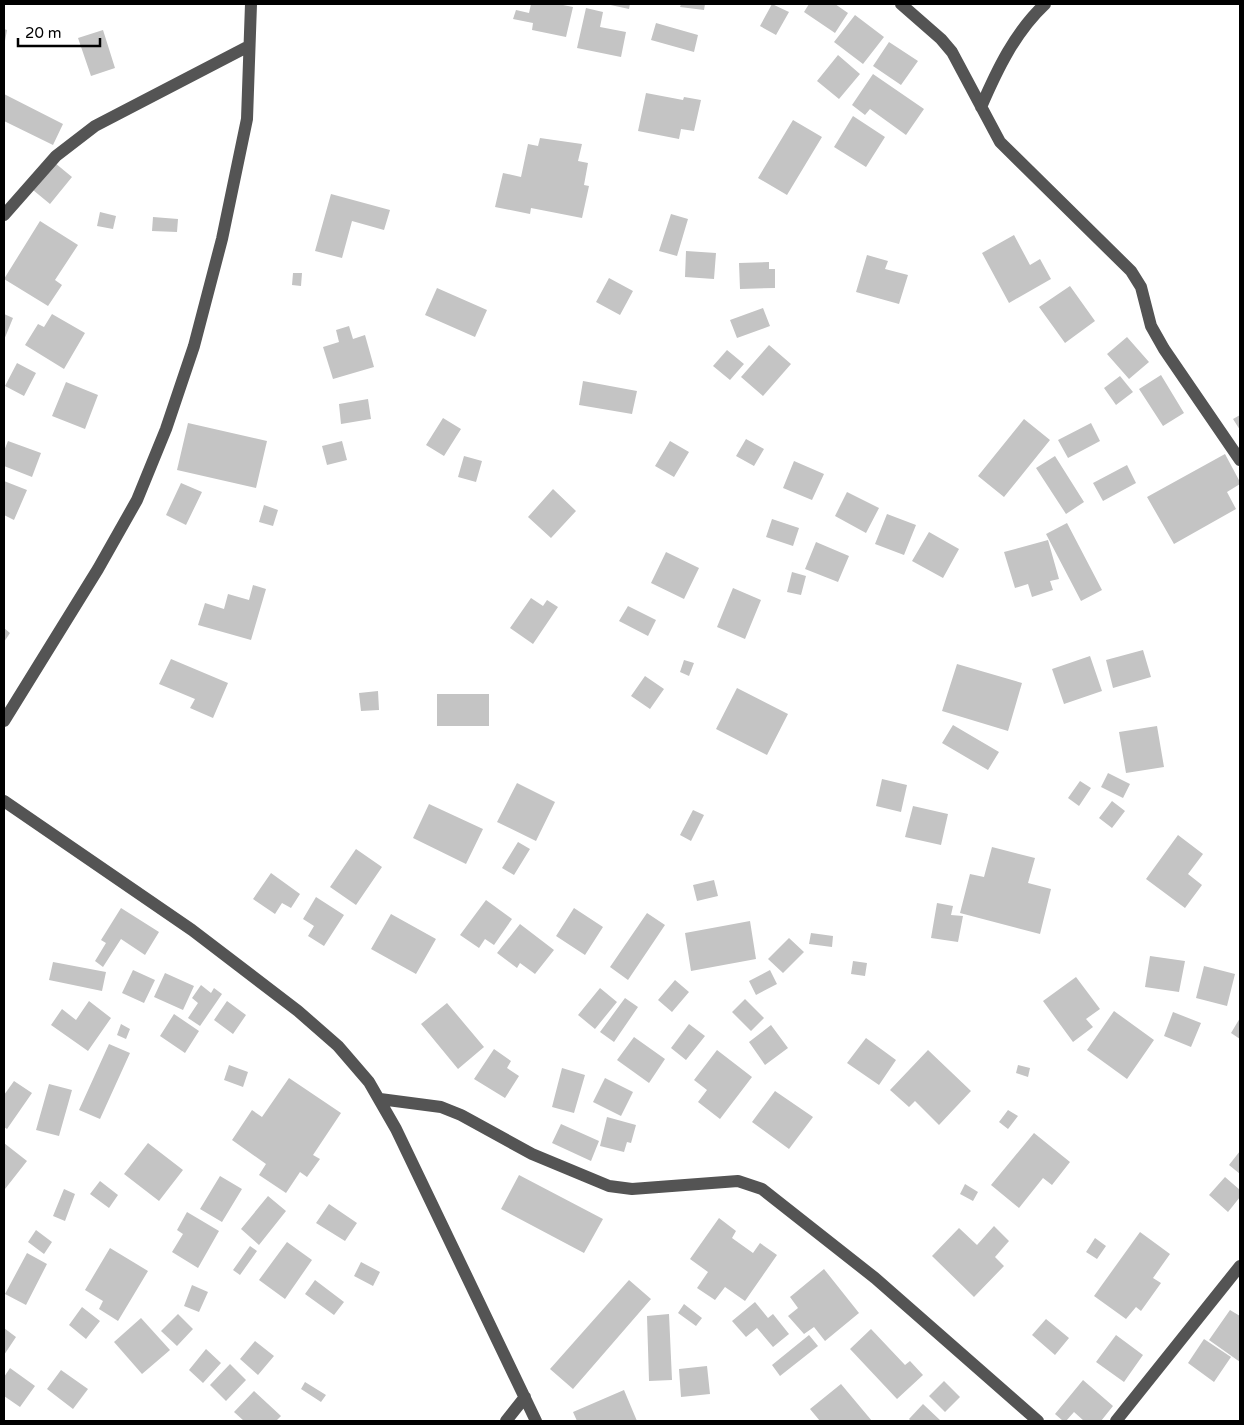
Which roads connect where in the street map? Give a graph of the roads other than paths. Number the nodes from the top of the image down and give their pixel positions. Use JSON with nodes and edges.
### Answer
{"nodes":[{"id":1,"x":251,"y":4,"type":"edge"},
{"id":2,"x":901,"y":4,"type":"edge"},
{"id":3,"x":1045,"y":4,"type":"edge"},
{"id":4,"x":249,"y":46,"type":"junction"},
{"id":5,"x":981,"y":107,"type":"junction"},
{"id":6,"x":4,"y":215,"type":"edge"},
{"id":7,"x":1240,"y":460,"type":"edge"},
{"id":8,"x":4,"y":721,"type":"edge"},
{"id":9,"x":4,"y":801,"type":"edge"},
{"id":10,"x":380,"y":1099,"type":"junction"},
{"id":11,"x":1240,"y":1266,"type":"edge"},
{"id":12,"x":525,"y":1397,"type":"junction"},
{"id":13,"x":506,"y":1421,"type":"edge"},
{"id":14,"x":536,"y":1421,"type":"edge"},
{"id":15,"x":1038,"y":1421,"type":"edge"},
{"id":16,"x":1116,"y":1421,"type":"edge"}],
"edges":[{"from":1,"to":4,"type":"street"},
{"from":2,"to":5,"type":"street"},
{"from":3,"to":5,"type":"street"},
{"from":4,"to":6,"type":"street"},
{"from":4,"to":8,"type":"street"},
{"from":5,"to":7,"type":"street"},
{"from":9,"to":10,"type":"street"},
{"from":10,"to":12,"type":"street"},
{"from":10,"to":15,"type":"street"},
{"from":11,"to":16,"type":"street"},
{"from":12,"to":13,"type":"street"},
{"from":12,"to":14,"type":"street"}]}
